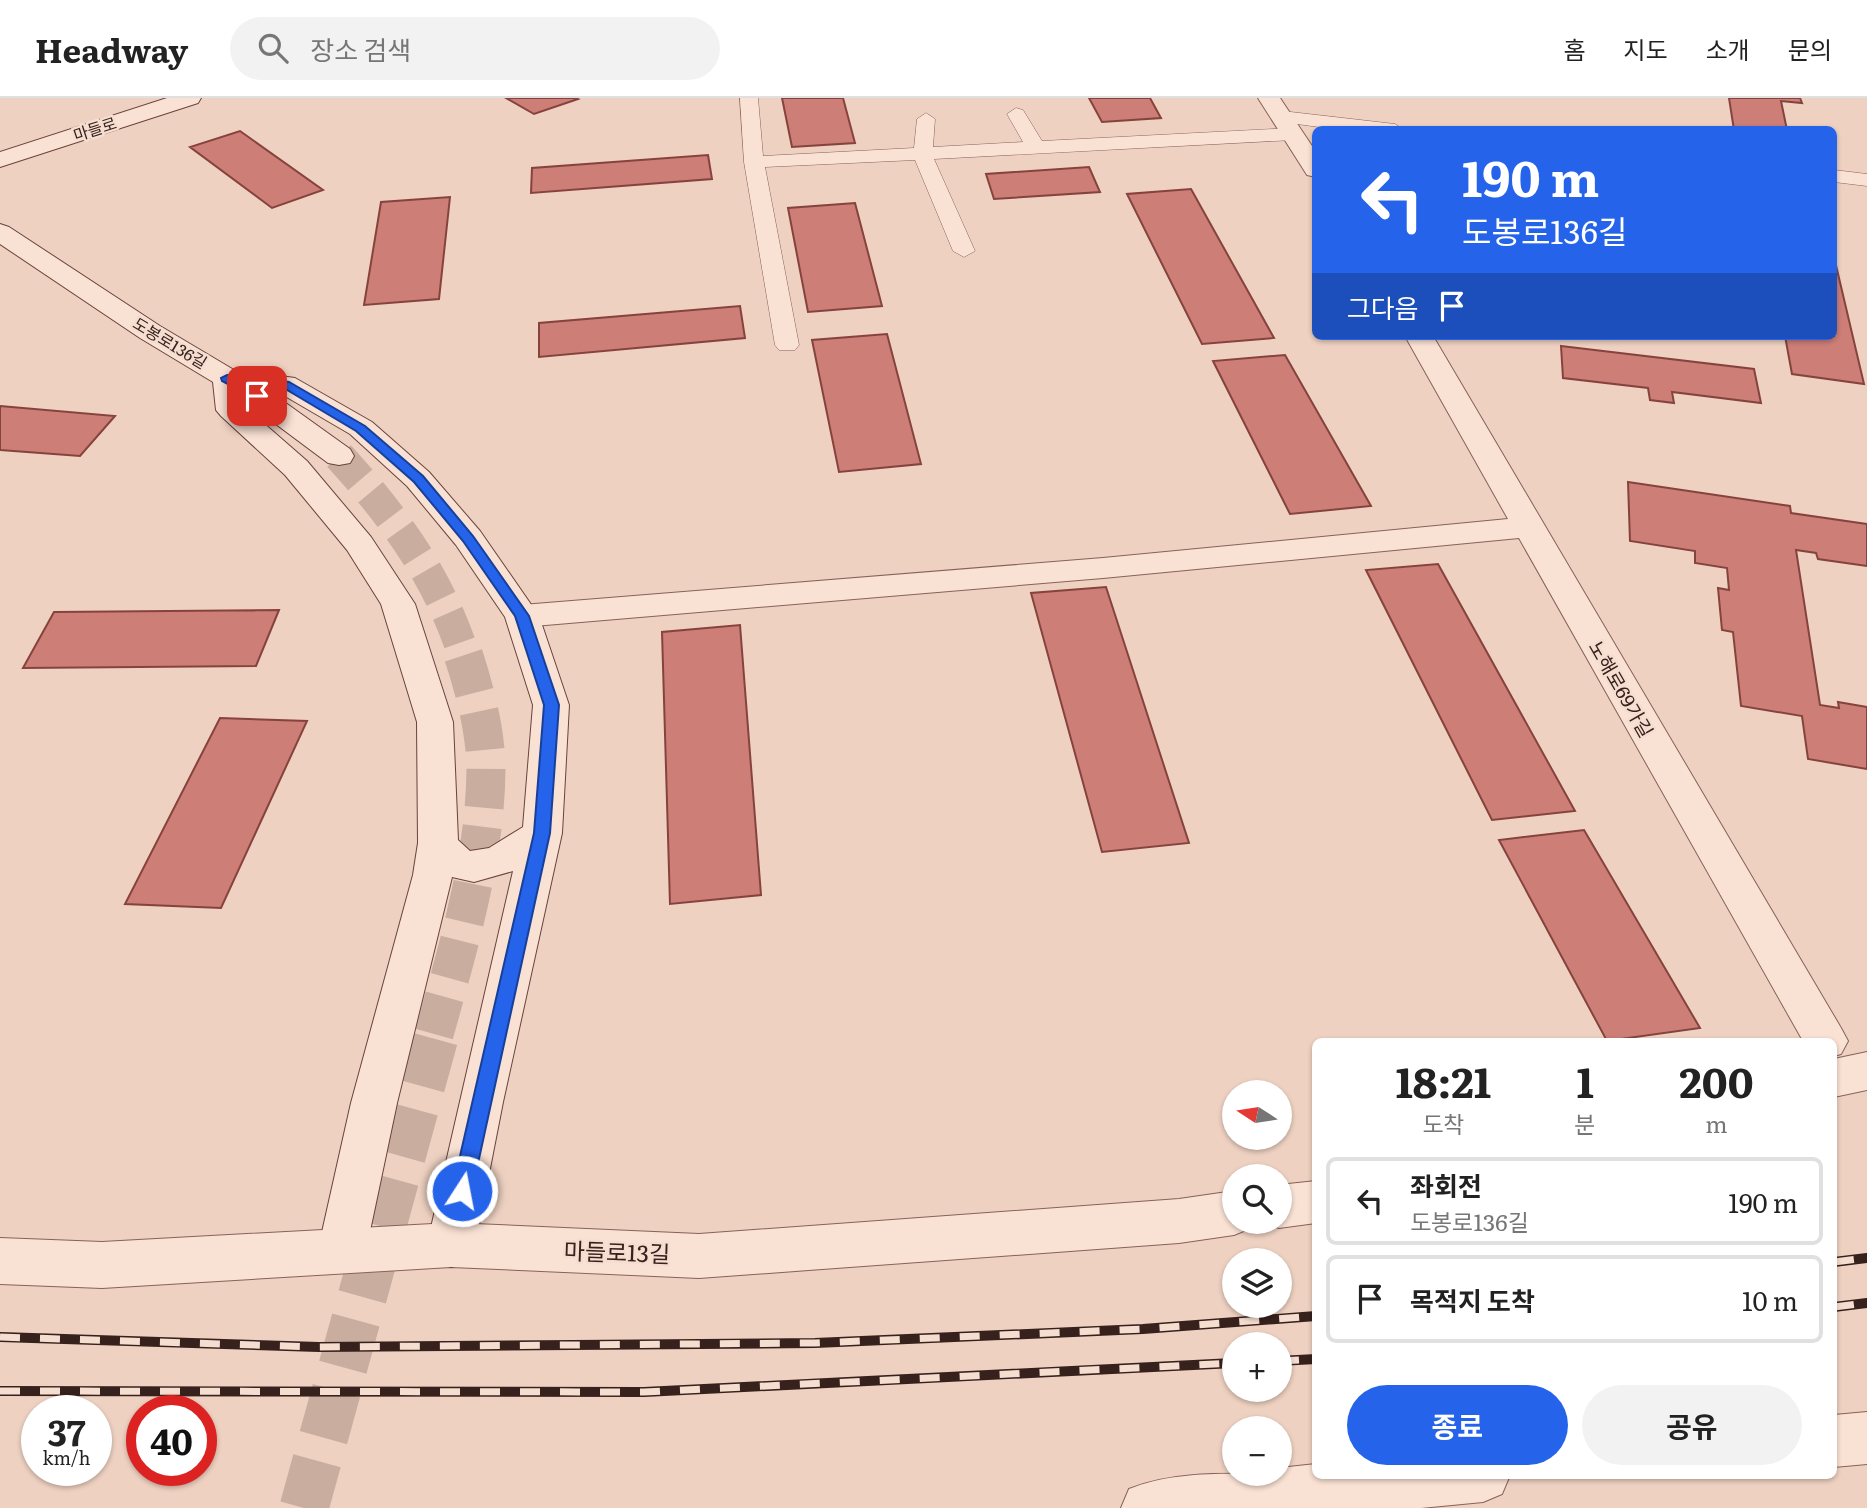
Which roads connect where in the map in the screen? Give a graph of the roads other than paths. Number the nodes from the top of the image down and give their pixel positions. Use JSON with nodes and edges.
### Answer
{"nodes":[{"id":1,"x":190,"y":98,"type":"edge"},
{"id":2,"x":749,"y":98,"type":"edge"},
{"id":3,"x":1016,"y":114,"type":"dead end"},
{"id":4,"x":1282,"y":117,"type":"edge"},
{"id":5,"x":926,"y":118,"type":"dead end"},
{"id":6,"x":1360,"y":126,"type":"edge"},
{"id":7,"x":1036,"y":148,"type":"junction"},
{"id":8,"x":923,"y":155,"type":"junction"},
{"id":9,"x":0,"y":160,"type":"edge"},
{"id":10,"x":754,"y":162,"type":"junction"},
{"id":11,"x":1312,"y":164,"type":"edge"},
{"id":12,"x":1837,"y":176,"type":"edge"},
{"id":13,"x":1867,"y":180,"type":"edge"},
{"id":14,"x":0,"y":232,"type":"edge"},
{"id":15,"x":964,"y":251,"type":"dead end"},
{"id":16,"x":1421,"y":340,"type":"edge"},
{"id":17,"x":787,"y":345,"type":"dead end"},
{"id":18,"x":227,"y":378,"type":"junction"},
{"id":19,"x":339,"y":456,"type":"tunnel mouth"},
{"id":20,"x":1528,"y":527,"type":"junction"},
{"id":21,"x":522,"y":616,"type":"junction"},
{"id":22,"x":542,"y":833,"type":"junction"},
{"id":23,"x":438,"y":843,"type":"junction"},
{"id":24,"x":1826,"y":1038,"type":"edge"},
{"id":25,"x":1312,"y":1203,"type":"edge"},
{"id":26,"x":1292,"y":1205,"type":"edge"},
{"id":27,"x":1222,"y":1215,"type":"edge"},
{"id":28,"x":451,"y":1245,"type":"junction"},
{"id":29,"x":342,"y":1250,"type":"junction"},
{"id":30,"x":0,"y":1261,"type":"edge"},
{"id":31,"x":1867,"y":1438,"type":"edge"},
{"id":32,"x":1837,"y":1441,"type":"edge"},
{"id":33,"x":1442,"y":1479,"type":"edge"},
{"id":34,"x":1148,"y":1508,"type":"edge"}],
"edges":[{"from":1,"to":9,"type":"street","name":"마들로"},
{"from":2,"to":10,"type":"lane"},
{"from":3,"to":7,"type":"lane"},
{"from":4,"to":6,"type":"lane"},
{"from":4,"to":7,"type":"lane"},
{"from":4,"to":11,"type":"street"},
{"from":5,"to":8,"type":"lane"},
{"from":7,"to":8,"type":"lane"},
{"from":8,"to":10,"type":"lane"},
{"from":8,"to":15,"type":"lane"},
{"from":10,"to":17,"type":"lane"},
{"from":12,"to":13,"type":"lane"},
{"from":14,"to":18,"type":"street","name":"도봉로136길"},
{"from":16,"to":20,"type":"street","name":"노해로69가길"},
{"from":18,"to":19,"type":"street","name":"도봉로136길"},
{"from":18,"to":21,"type":"street"},
{"from":18,"to":23,"type":"street"},
{"from":20,"to":21,"type":"street"},
{"from":20,"to":24,"type":"street","name":"노해로69가길"},
{"from":21,"to":22,"type":"street"},
{"from":22,"to":23,"type":"street"},
{"from":22,"to":28,"type":"street"},
{"from":23,"to":29,"type":"street"},
{"from":25,"to":26,"type":"street"},
{"from":27,"to":28,"type":"street","name":"마들로13길"},
{"from":28,"to":29,"type":"street","name":"마들로13길"},
{"from":29,"to":30,"type":"street","name":"마들로13길"},
{"from":31,"to":32,"type":"street"},
{"from":33,"to":34,"type":"street"}]}
